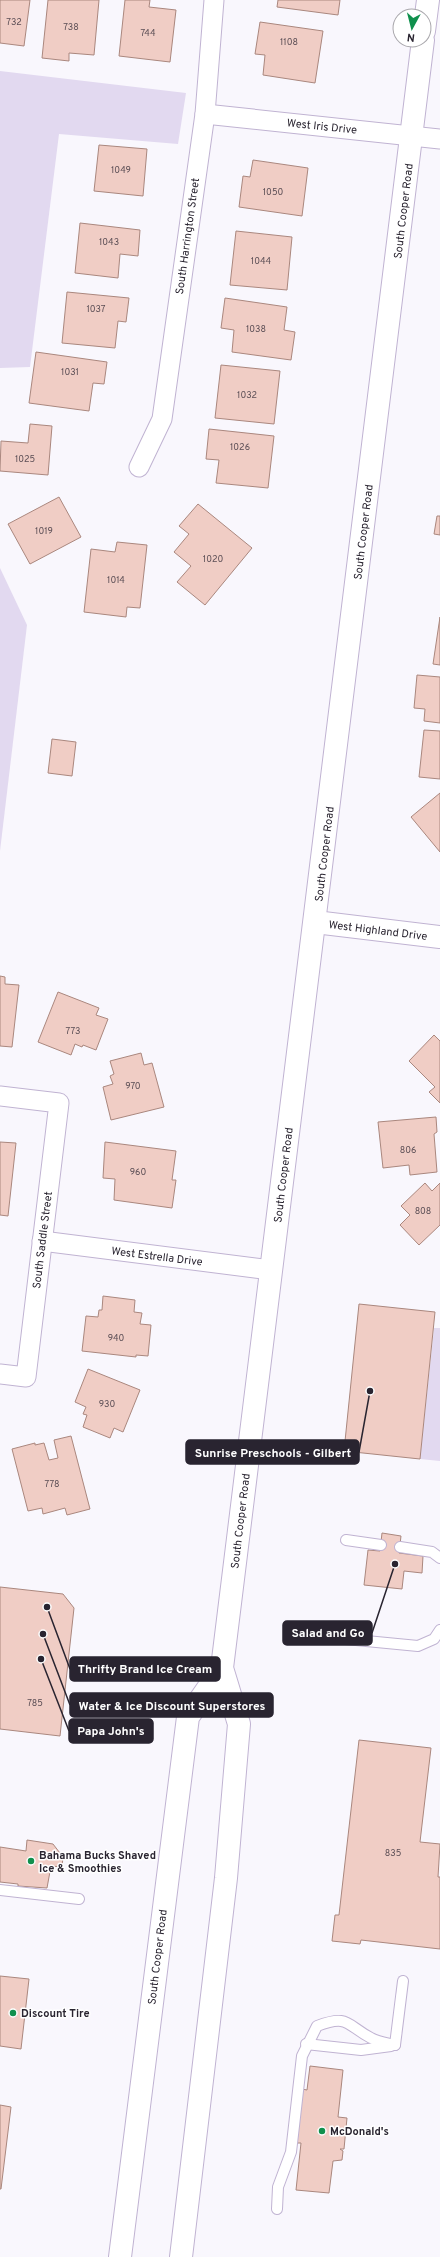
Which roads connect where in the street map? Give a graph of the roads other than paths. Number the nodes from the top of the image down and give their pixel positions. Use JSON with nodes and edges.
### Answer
{"nodes":[{"id":1,"x":214,"y":0,"type":"edge"},
{"id":2,"x":422,"y":48,"type":"edge"},
{"id":3,"x":205,"y":114,"type":"junction"},
{"id":4,"x":412,"y":136,"type":"junction"},
{"id":5,"x":440,"y":140,"type":"edge"},
{"id":6,"x":139,"y":467,"type":"dead end"},
{"id":7,"x":315,"y":922,"type":"junction"},
{"id":8,"x":440,"y":937,"type":"edge"},
{"id":9,"x":0,"y":1096,"type":"edge"},
{"id":10,"x":42,"y":1240,"type":"junction"},
{"id":11,"x":271,"y":1270,"type":"junction"},
{"id":12,"x":0,"y":1374,"type":"edge"},
{"id":13,"x":346,"y":1540,"type":"dead end"},
{"id":14,"x":380,"y":1545,"type":"dead end"},
{"id":15,"x":400,"y":1547,"type":"dead end"},
{"id":16,"x":440,"y":1558,"type":"edge"},
{"id":17,"x":440,"y":1630,"type":"edge"},
{"id":18,"x":335,"y":1638,"type":"dead end"},
{"id":19,"x":222,"y":1668,"type":"junction"},
{"id":20,"x":0,"y":1890,"type":"edge"},
{"id":21,"x":79,"y":1899,"type":"dead end"},
{"id":22,"x":403,"y":1981,"type":"dead end"},
{"id":23,"x":306,"y":2044,"type":"junction"},
{"id":24,"x":395,"y":2045,"type":"junction"},
{"id":25,"x":277,"y":2209,"type":"dead end"},
{"id":26,"x":120,"y":2257,"type":"edge"},
{"id":27,"x":181,"y":2257,"type":"edge"}],
"edges":[{"from":1,"to":3,"type":"street","name":"South Harrington Street"},
{"from":2,"to":4,"type":"main road","name":"South Cooper Road"},
{"from":3,"to":4,"type":"street","name":"West Iris Drive"},
{"from":3,"to":6,"type":"street","name":"South Harrington Street"},
{"from":4,"to":5,"type":"street","name":"West Iris Drive"},
{"from":4,"to":7,"type":"main road","name":"South Cooper Road"},
{"from":7,"to":8,"type":"main road","name":"West Highland Drive"},
{"from":7,"to":11,"type":"main road","name":"South Cooper Road"},
{"from":9,"to":10,"type":"street","name":"South Saddle Street"},
{"from":10,"to":11,"type":"street","name":"West Estrella Drive"},
{"from":10,"to":12,"type":"street","name":"South Saddle Street"},
{"from":11,"to":19,"type":"main road","name":"South Cooper Road"},
{"from":13,"to":14,"type":"lane"},
{"from":15,"to":16,"type":"lane"},
{"from":17,"to":18,"type":"lane"},
{"from":19,"to":26,"type":"main road","name":"South Cooper Road"},
{"from":19,"to":27,"type":"main road","name":"South Cooper Road"},
{"from":20,"to":21,"type":"lane"},
{"from":22,"to":24,"type":"lane"},
{"from":23,"to":24,"type":"lane"},
{"from":23,"to":24,"type":"lane"},
{"from":23,"to":25,"type":"lane"}]}
